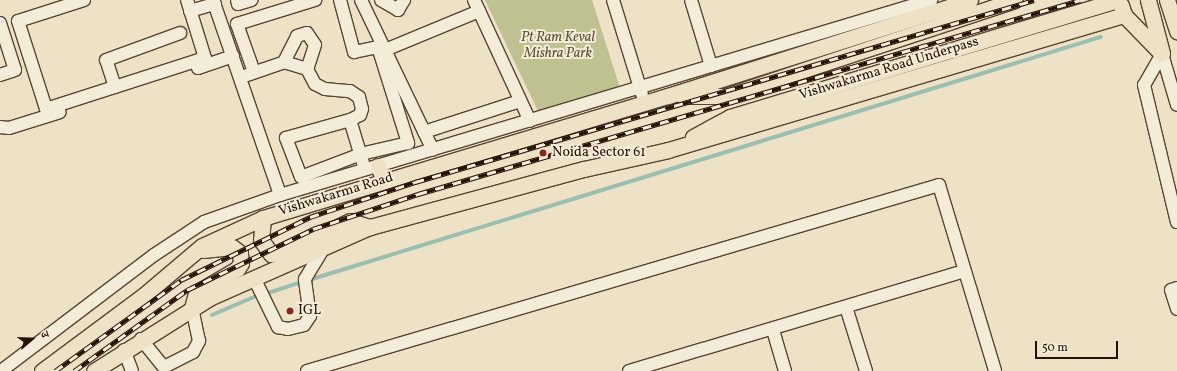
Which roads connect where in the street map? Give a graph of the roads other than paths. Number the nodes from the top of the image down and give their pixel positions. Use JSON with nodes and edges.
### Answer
{"nodes":[{"id":1,"x":84,"y":0,"type":"edge"},
{"id":2,"x":237,"y":0,"type":"edge"},
{"id":3,"x":251,"y":0,"type":"edge"},
{"id":4,"x":315,"y":0,"type":"edge"},
{"id":5,"x":340,"y":0,"type":"edge"},
{"id":6,"x":361,"y":0,"type":"edge"},
{"id":7,"x":381,"y":0,"type":"edge"},
{"id":8,"x":404,"y":0,"type":"edge"},
{"id":9,"x":613,"y":0,"type":"edge"},
{"id":10,"x":691,"y":0,"type":"edge"},
{"id":11,"x":931,"y":0,"type":"edge"},
{"id":12,"x":970,"y":0,"type":"edge"},
{"id":13,"x":1015,"y":0,"type":"edge"},
{"id":14,"x":1118,"y":0,"type":"edge"},
{"id":15,"x":1148,"y":0,"type":"edge"},
{"id":16,"x":1167,"y":0,"type":"edge"},
{"id":17,"x":214,"y":2,"type":"edge"},
{"id":18,"x":189,"y":5,"type":"edge"},
{"id":19,"x":477,"y":5,"type":"edge"},
{"id":20,"x":1124,"y":15,"type":"junction"},
{"id":21,"x":0,"y":22,"type":"edge"},
{"id":22,"x":1177,"y":31,"type":"edge"},
{"id":23,"x":180,"y":33,"type":"dead end"},
{"id":24,"x":385,"y":50,"type":"junction"},
{"id":25,"x":1162,"y":54,"type":"junction"},
{"id":26,"x":233,"y":56,"type":"junction"},
{"id":27,"x":284,"y":62,"type":"junction"},
{"id":28,"x":711,"y":66,"type":"junction"},
{"id":29,"x":307,"y":69,"type":"junction"},
{"id":30,"x":254,"y":72,"type":"junction"},
{"id":31,"x":0,"y":75,"type":"edge"},
{"id":32,"x":240,"y":78,"type":"junction"},
{"id":33,"x":114,"y":87,"type":"junction"},
{"id":34,"x":640,"y":88,"type":"junction"},
{"id":35,"x":668,"y":96,"type":"junction"},
{"id":36,"x":644,"y":103,"type":"junction"},
{"id":37,"x":1177,"y":105,"type":"edge"},
{"id":38,"x":525,"y":111,"type":"junction"},
{"id":39,"x":350,"y":120,"type":"junction"},
{"id":40,"x":0,"y":127,"type":"edge"},
{"id":41,"x":424,"y":132,"type":"junction"},
{"id":42,"x":433,"y":150,"type":"junction"},
{"id":43,"x":668,"y":150,"type":"junction"},
{"id":44,"x":361,"y":154,"type":"junction"},
{"id":45,"x":371,"y":168,"type":"junction"},
{"id":46,"x":384,"y":181,"type":"junction"},
{"id":47,"x":280,"y":195,"type":"junction"},
{"id":48,"x":263,"y":218,"type":"junction"},
{"id":49,"x":1177,"y":222,"type":"edge"},
{"id":50,"x":370,"y":227,"type":"junction"},
{"id":51,"x":324,"y":247,"type":"junction"},
{"id":52,"x":199,"y":248,"type":"junction"},
{"id":53,"x":964,"y":271,"type":"junction"},
{"id":54,"x":254,"y":278,"type":"junction"},
{"id":55,"x":1177,"y":288,"type":"edge"},
{"id":56,"x":846,"y":307,"type":"junction"},
{"id":57,"x":192,"y":308,"type":"junction"},
{"id":58,"x":1177,"y":309,"type":"edge"},
{"id":59,"x":773,"y":330,"type":"junction"},
{"id":60,"x":141,"y":339,"type":"junction"},
{"id":61,"x":124,"y":350,"type":"junction"},
{"id":62,"x":1,"y":371,"type":"edge"},
{"id":63,"x":42,"y":371,"type":"edge"},
{"id":64,"x":94,"y":371,"type":"edge"},
{"id":65,"x":132,"y":371,"type":"edge"},
{"id":66,"x":307,"y":371,"type":"edge"},
{"id":67,"x":629,"y":371,"type":"edge"},
{"id":68,"x":785,"y":371,"type":"edge"},
{"id":69,"x":866,"y":371,"type":"edge"},
{"id":70,"x":995,"y":371,"type":"edge"}],
"edges":[{"from":1,"to":33,"type":"street"},
{"from":2,"to":3,"type":"street"},
{"from":4,"to":30,"type":"street"},
{"from":5,"to":44,"type":"street"},
{"from":6,"to":24,"type":"street"},
{"from":7,"to":8,"type":"street"},
{"from":9,"to":34,"type":"street"},
{"from":10,"to":28,"type":"street"},
{"from":11,"to":28,"type":"street"},
{"from":12,"to":35,"type":"main road"},
{"from":13,"to":35,"type":"main road","name":"Vishwakarma Road Underpass"},
{"from":14,"to":20,"type":"main road"},
{"from":14,"to":43,"type":"main road","name":"Vishwakarma Road Underpass"},
{"from":15,"to":25,"type":"main road"},
{"from":16,"to":22,"type":"main road"},
{"from":17,"to":18,"type":"street"},
{"from":17,"to":26,"type":"street"},
{"from":18,"to":33,"type":"street"},
{"from":19,"to":24,"type":"street"},
{"from":19,"to":38,"type":"street"},
{"from":20,"to":25,"type":"main road"},
{"from":20,"to":43,"type":"main road"},
{"from":21,"to":31,"type":"street"},
{"from":23,"to":33,"type":"street"},
{"from":24,"to":41,"type":"street"},
{"from":25,"to":37,"type":"street"},
{"from":25,"to":49,"type":"street"},
{"from":26,"to":32,"type":"street"},
{"from":26,"to":40,"type":"street"},
{"from":27,"to":29,"type":"street"},
{"from":27,"to":29,"type":"street"},
{"from":27,"to":30,"type":"street"},
{"from":28,"to":34,"type":"street"},
{"from":29,"to":39,"type":"street"},
{"from":30,"to":32,"type":"street"},
{"from":32,"to":47,"type":"street"},
{"from":34,"to":36,"type":"street"},
{"from":34,"to":38,"type":"street"},
{"from":35,"to":36,"type":"main road","name":"Vishwakarma Road"},
{"from":36,"to":46,"type":"main road","name":"Vishwakarma Road"},
{"from":38,"to":41,"type":"street"},
{"from":38,"to":42,"type":"street"},
{"from":39,"to":44,"type":"street"},
{"from":39,"to":44,"type":"street"},
{"from":41,"to":42,"type":"street"},
{"from":42,"to":45,"type":"street"},
{"from":43,"to":50,"type":"main road"},
{"from":44,"to":45,"type":"street"},
{"from":45,"to":46,"type":"main road"},
{"from":45,"to":47,"type":"street"},
{"from":46,"to":48,"type":"main road","name":"Vishwakarma Road"},
{"from":47,"to":62,"type":"street"},
{"from":48,"to":50,"type":"main road"},
{"from":48,"to":52,"type":"main road","name":"Vishwakarma Road"},
{"from":50,"to":51,"type":"main road"},
{"from":51,"to":54,"type":"main road"},
{"from":51,"to":54,"type":"street"},
{"from":52,"to":57,"type":"main road"},
{"from":52,"to":63,"type":"main road","name":"Vishwakarma Road"},
{"from":53,"to":56,"type":"street"},
{"from":53,"to":66,"type":"street"},
{"from":53,"to":70,"type":"street"},
{"from":54,"to":57,"type":"main road"},
{"from":55,"to":58,"type":"street"},
{"from":56,"to":59,"type":"street"},
{"from":56,"to":69,"type":"street"},
{"from":57,"to":60,"type":"main road"},
{"from":57,"to":60,"type":"street"},
{"from":59,"to":67,"type":"street"},
{"from":59,"to":68,"type":"street"},
{"from":60,"to":61,"type":"main road"},
{"from":61,"to":64,"type":"main road"},
{"from":61,"to":65,"type":"street"}]}
